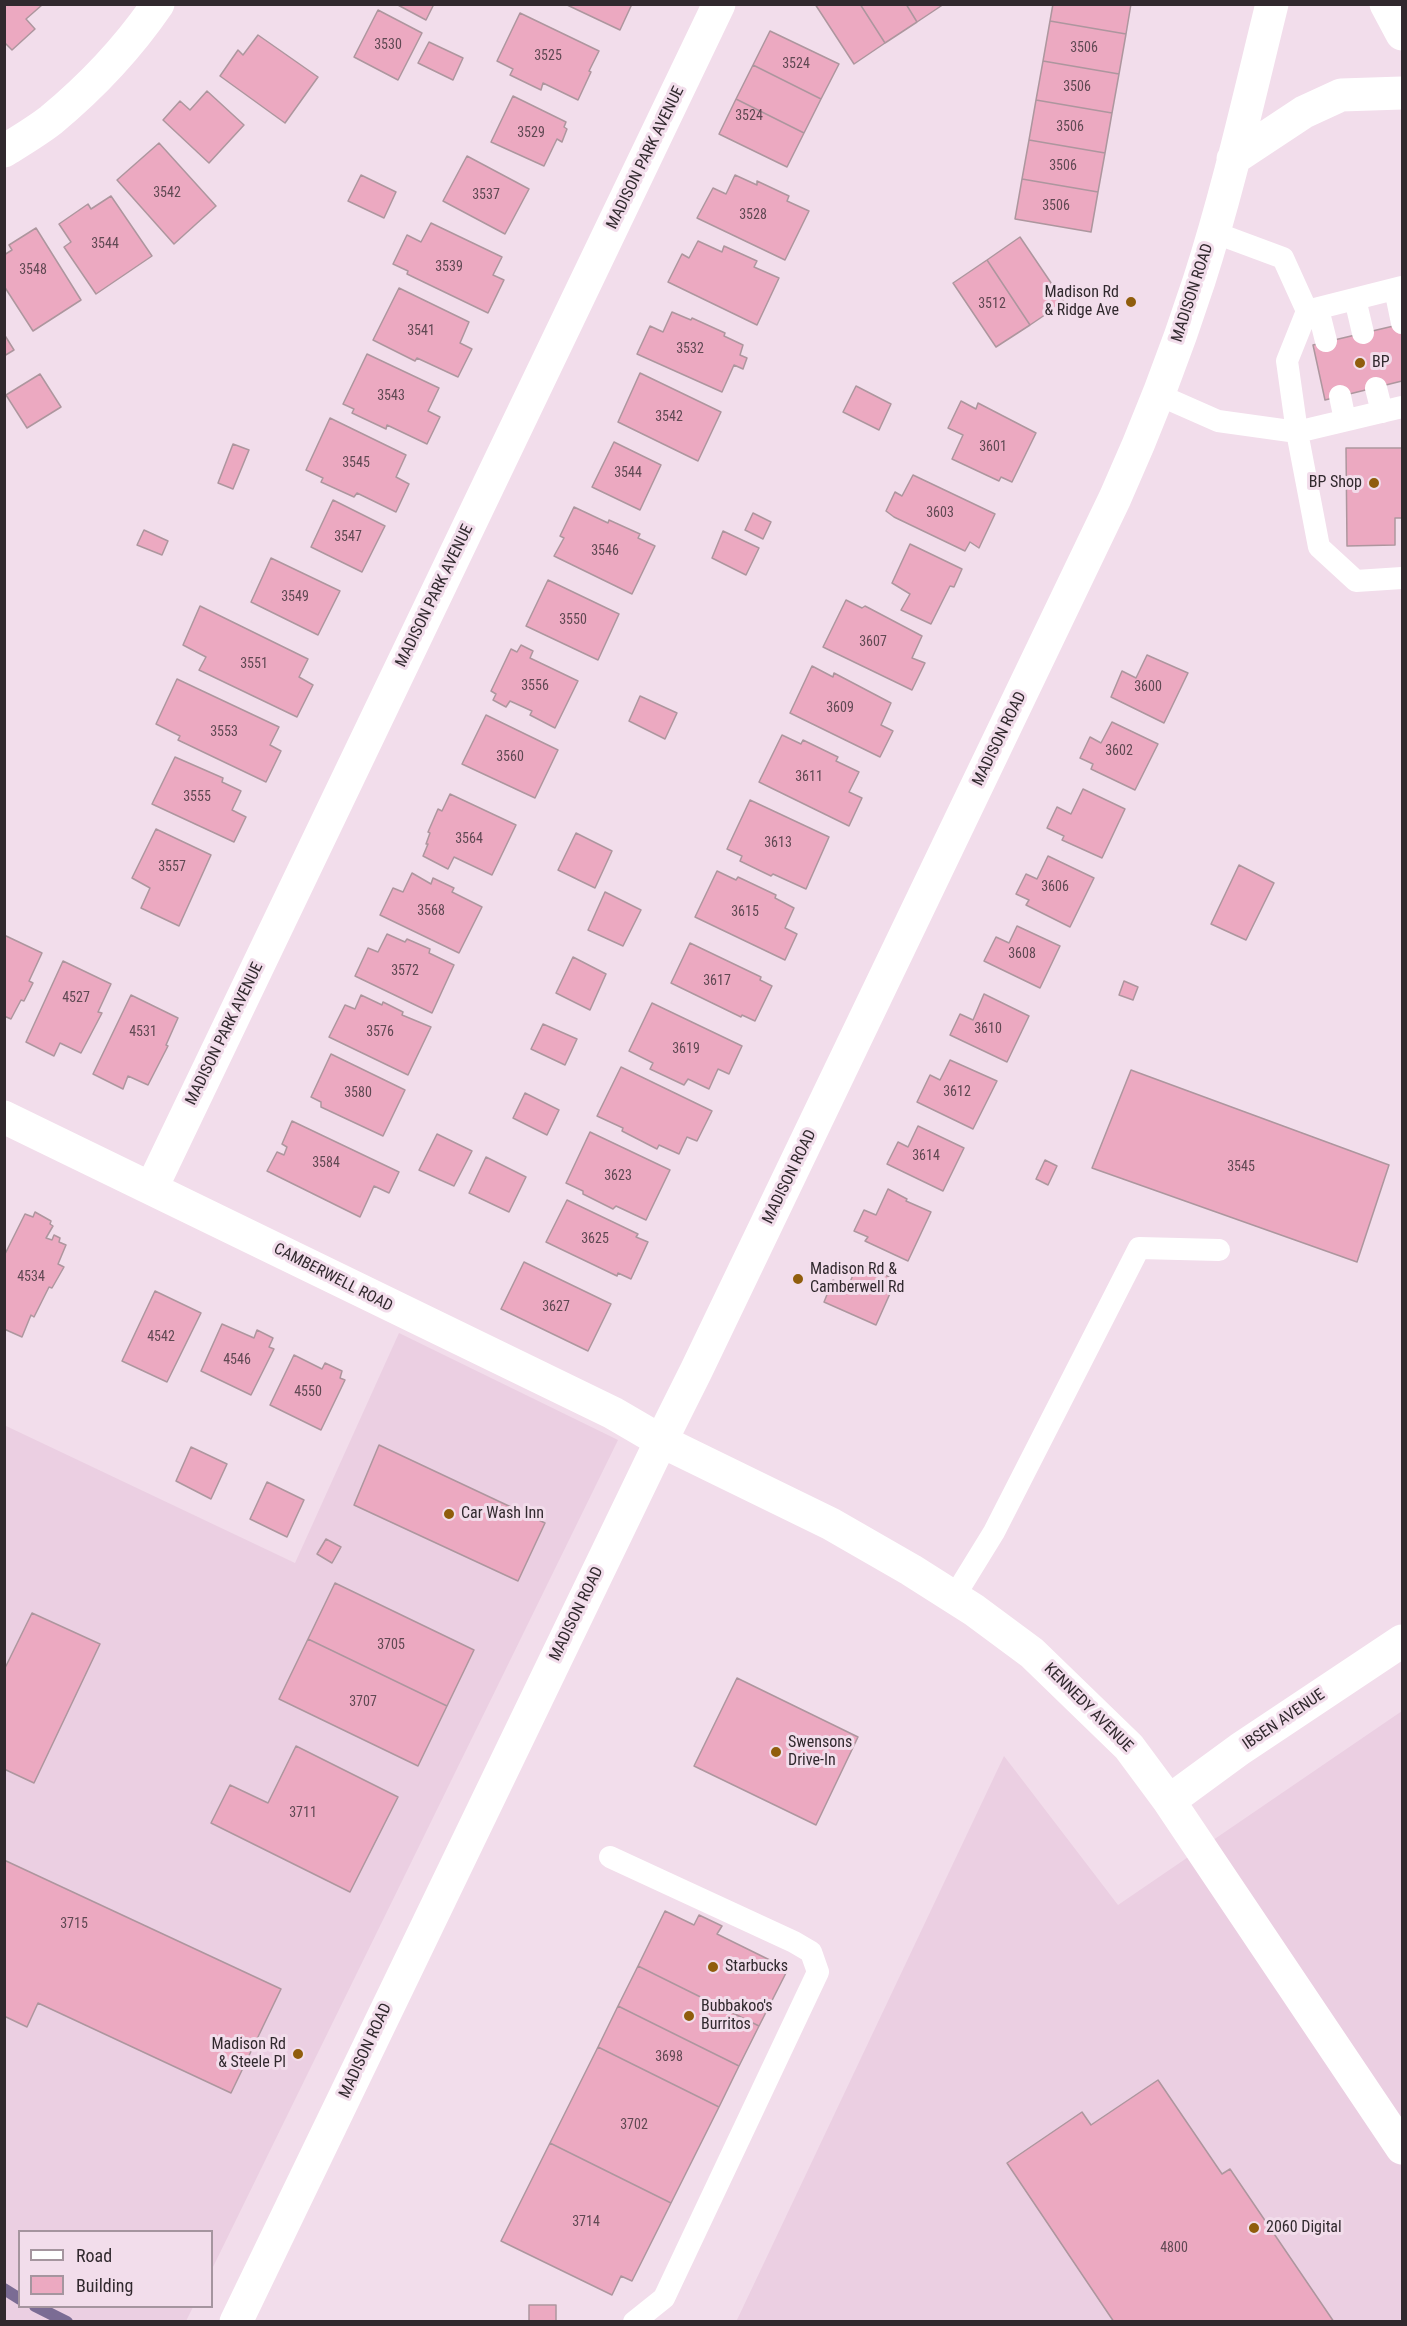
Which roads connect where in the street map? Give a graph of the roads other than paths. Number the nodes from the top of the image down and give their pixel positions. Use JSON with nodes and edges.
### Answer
{"nodes":[{"id":1,"x":158,"y":4,"type":"edge"},
{"id":2,"x":719,"y":4,"type":"edge"},
{"id":3,"x":1272,"y":4,"type":"edge"},
{"id":4,"x":1386,"y":4,"type":"edge"},
{"id":5,"x":1402,"y":34,"type":"edge"},
{"id":6,"x":1402,"y":93,"type":"edge"},
{"id":7,"x":4,"y":151,"type":"edge"},
{"id":8,"x":1233,"y":159,"type":"junction"},
{"id":9,"x":1213,"y":232,"type":"junction"},
{"id":10,"x":1399,"y":288,"type":"edge"},
{"id":11,"x":1355,"y":299,"type":"junction"},
{"id":12,"x":1313,"y":310,"type":"junction"},
{"id":13,"x":1402,"y":323,"type":"edge"},
{"id":14,"x":1363,"y":333,"type":"dead end"},
{"id":15,"x":1326,"y":341,"type":"dead end"},
{"id":16,"x":1376,"y":388,"type":"dead end"},
{"id":17,"x":1159,"y":395,"type":"junction"},
{"id":18,"x":1340,"y":396,"type":"dead end"},
{"id":19,"x":1392,"y":409,"type":"edge"},
{"id":20,"x":1345,"y":420,"type":"junction"},
{"id":21,"x":1297,"y":432,"type":"junction"},
{"id":22,"x":1402,"y":578,"type":"edge"},
{"id":23,"x":4,"y":1117,"type":"edge"},
{"id":24,"x":152,"y":1187,"type":"junction"},
{"id":25,"x":1220,"y":1250,"type":"dead end"},
{"id":26,"x":661,"y":1441,"type":"junction"},
{"id":27,"x":954,"y":1597,"type":"junction"},
{"id":28,"x":1402,"y":1641,"type":"edge"},
{"id":29,"x":1169,"y":1801,"type":"junction"},
{"id":30,"x":610,"y":1857,"type":"dead end"},
{"id":31,"x":1402,"y":2148,"type":"edge"},
{"id":32,"x":239,"y":2316,"type":"edge"},
{"id":33,"x":634,"y":2322,"type":"edge"}],
"edges":[{"from":1,"to":7,"type":"street"},
{"from":2,"to":24,"type":"street","name":"MADISON PARK AVENUE"},
{"from":3,"to":8,"type":"street","name":"MADISON ROAD"},
{"from":4,"to":5,"type":"street"},
{"from":6,"to":8,"type":"street"},
{"from":8,"to":9,"type":"street","name":"MADISON ROAD"},
{"from":9,"to":12,"type":"lane"},
{"from":9,"to":17,"type":"street","name":"MADISON ROAD"},
{"from":10,"to":11,"type":"lane"},
{"from":10,"to":13,"type":"lane"},
{"from":11,"to":12,"type":"lane"},
{"from":11,"to":14,"type":"lane"},
{"from":12,"to":15,"type":"lane"},
{"from":12,"to":21,"type":"lane"},
{"from":16,"to":19,"type":"lane"},
{"from":17,"to":21,"type":"lane"},
{"from":17,"to":26,"type":"street","name":"MADISON ROAD"},
{"from":18,"to":20,"type":"lane"},
{"from":19,"to":20,"type":"lane"},
{"from":20,"to":21,"type":"lane"},
{"from":21,"to":22,"type":"lane"},
{"from":23,"to":24,"type":"street","name":"CAMBERWELL ROAD"},
{"from":24,"to":26,"type":"street","name":"CAMBERWELL ROAD"},
{"from":25,"to":27,"type":"lane"},
{"from":26,"to":27,"type":"street","name":"KENNEDY AVENUE"},
{"from":26,"to":32,"type":"street","name":"MADISON ROAD"},
{"from":27,"to":29,"type":"street","name":"KENNEDY AVENUE"},
{"from":28,"to":29,"type":"street","name":"IBSEN AVENUE"},
{"from":29,"to":31,"type":"street","name":"KENNEDY AVENUE"},
{"from":30,"to":33,"type":"lane"}]}
